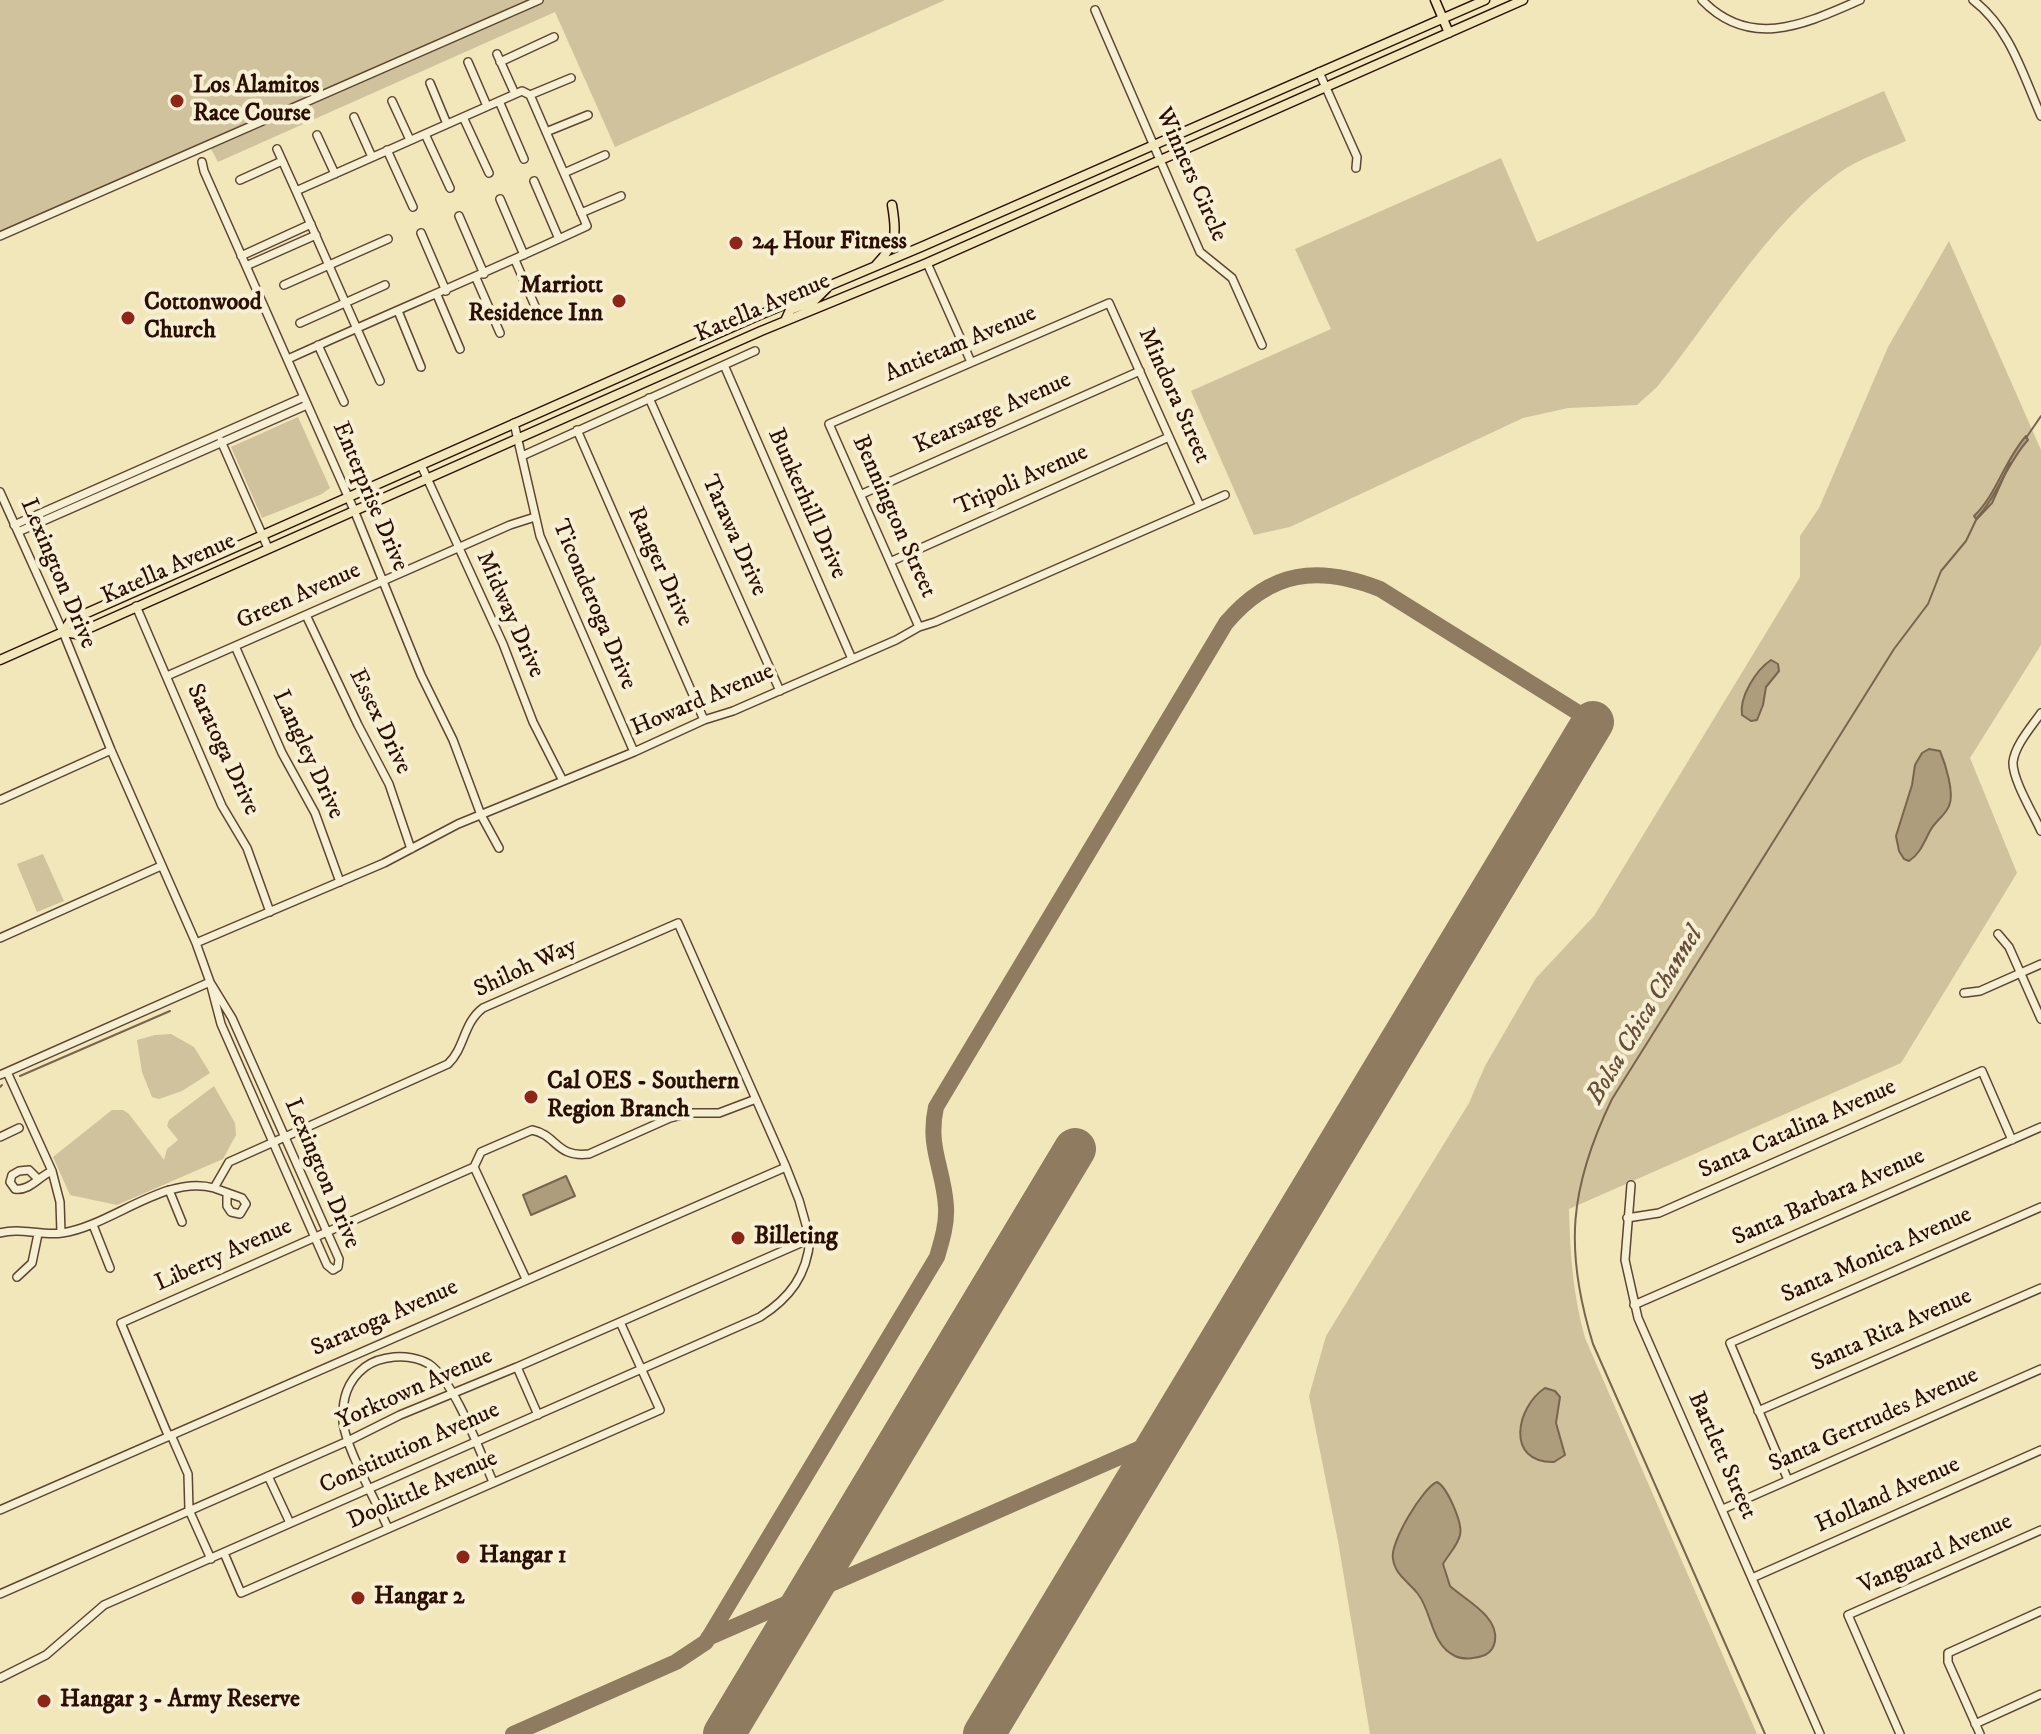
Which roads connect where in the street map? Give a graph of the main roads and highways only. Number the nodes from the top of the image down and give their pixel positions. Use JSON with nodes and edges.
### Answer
{"nodes":[{"id":1,"x":1435,"y":0,"type":"edge"},
{"id":2,"x":1485,"y":0,"type":"edge"},
{"id":3,"x":1523,"y":0,"type":"edge"},
{"id":4,"x":1443,"y":19,"type":"junction"},
{"id":5,"x":1449,"y":33,"type":"junction"},
{"id":6,"x":892,"y":205,"type":"dead end"},
{"id":7,"x":873,"y":268,"type":"junction"},
{"id":8,"x":831,"y":285,"type":"junction"},
{"id":9,"x":785,"y":321,"type":"junction"},
{"id":10,"x":63,"y":632,"type":"junction"},
{"id":11,"x":0,"y":660,"type":"edge"}],
"edges":[{"from":1,"to":4,"type":"main road"},
{"from":2,"to":4,"type":"main road","name":"Katella Avenue"},
{"from":3,"to":5,"type":"main road","name":"Katella Avenue"},
{"from":4,"to":5,"type":"main road"},
{"from":4,"to":7,"type":"main road","name":"Katella Avenue"},
{"from":5,"to":9,"type":"main road","name":"Katella Avenue"},
{"from":6,"to":7,"type":"main road"},
{"from":7,"to":8,"type":"main road","name":"Katella Avenue"},
{"from":8,"to":9,"type":"main road"},
{"from":8,"to":10,"type":"main road","name":"Katella Avenue"},
{"from":9,"to":10,"type":"main road","name":"Katella Avenue"},
{"from":10,"to":11,"type":"main road","name":"Katella Avenue"}]}
